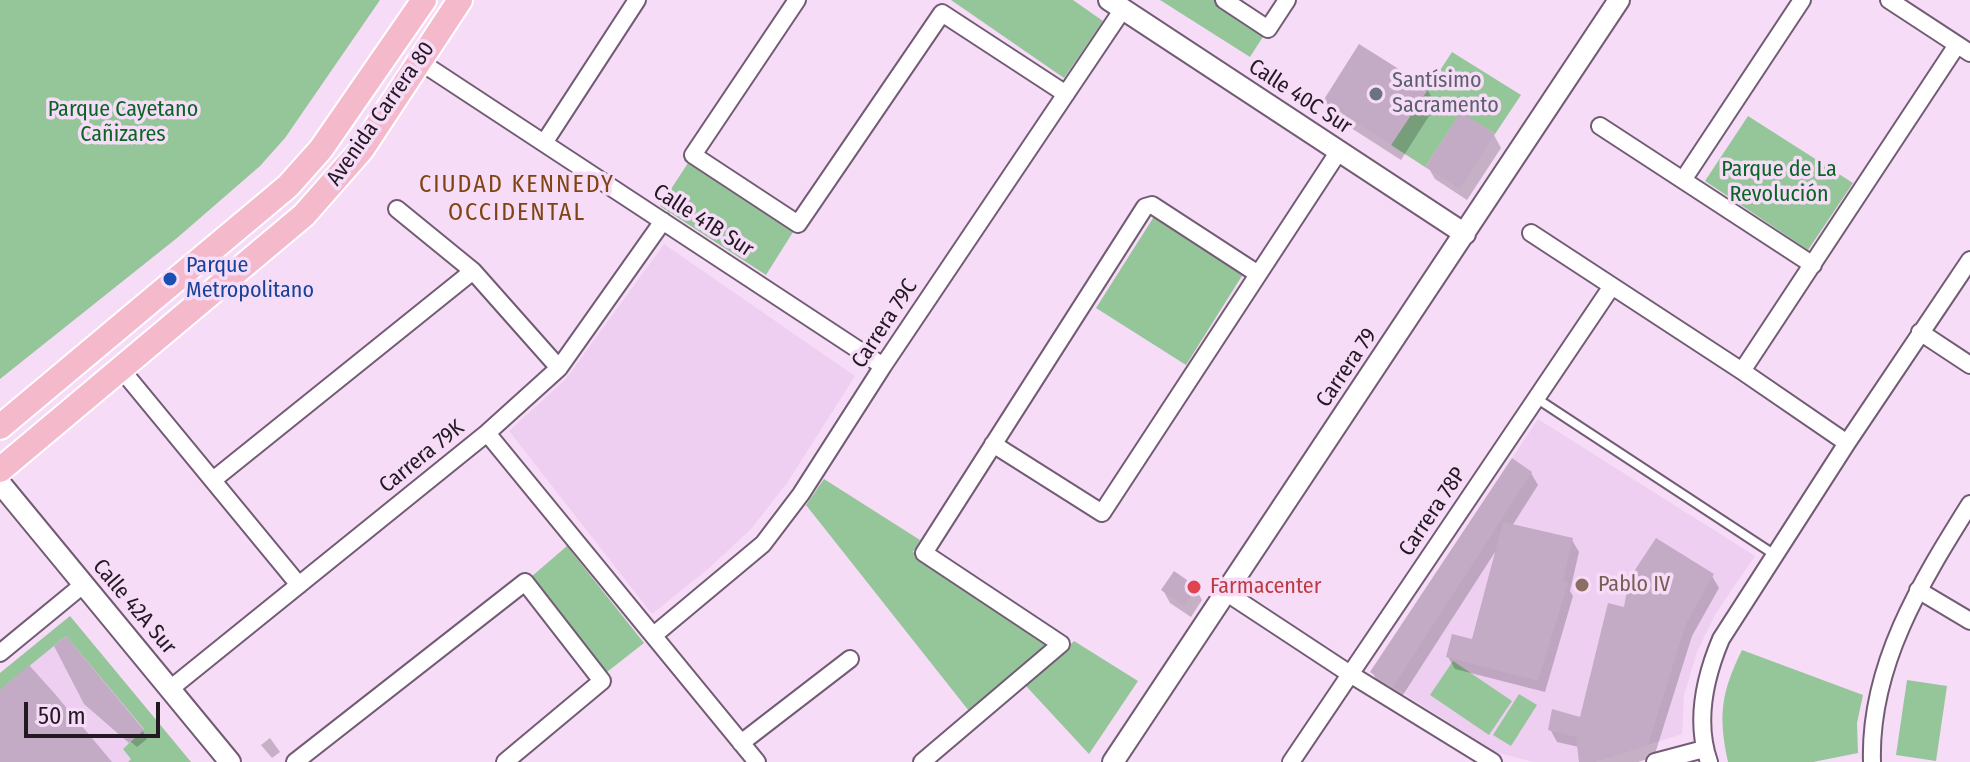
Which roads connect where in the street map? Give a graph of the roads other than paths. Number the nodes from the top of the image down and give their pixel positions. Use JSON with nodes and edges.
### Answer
{"nodes":[{"id":1,"x":424,"y":0,"type":"edge"},
{"id":2,"x":460,"y":0,"type":"edge"},
{"id":3,"x":637,"y":0,"type":"edge"},
{"id":4,"x":797,"y":0,"type":"edge"},
{"id":5,"x":1224,"y":0,"type":"edge"},
{"id":6,"x":1287,"y":0,"type":"edge"},
{"id":7,"x":1619,"y":0,"type":"edge"},
{"id":8,"x":1802,"y":0,"type":"edge"},
{"id":9,"x":1889,"y":0,"type":"edge"},
{"id":10,"x":1116,"y":5,"type":"edge"},
{"id":11,"x":1964,"y":49,"type":"edge"},
{"id":12,"x":419,"y":61,"type":"junction"},
{"id":13,"x":1066,"y":94,"type":"junction"},
{"id":14,"x":1600,"y":126,"type":"dead end"},
{"id":15,"x":544,"y":143,"type":"junction"},
{"id":16,"x":1339,"y":151,"type":"junction"},
{"id":17,"x":1683,"y":180,"type":"junction"},
{"id":18,"x":397,"y":209,"type":"dead end"},
{"id":19,"x":663,"y":221,"type":"junction"},
{"id":20,"x":1531,"y":233,"type":"dead end"},
{"id":21,"x":1465,"y":234,"type":"junction"},
{"id":22,"x":1970,"y":260,"type":"edge"},
{"id":23,"x":1813,"y":265,"type":"junction"},
{"id":24,"x":473,"y":271,"type":"junction"},
{"id":25,"x":1258,"y":274,"type":"junction"},
{"id":26,"x":1612,"y":286,"type":"junction"},
{"id":27,"x":1920,"y":332,"type":"junction"},
{"id":28,"x":1970,"y":365,"type":"edge"},
{"id":29,"x":883,"y":366,"type":"junction"},
{"id":30,"x":559,"y":368,"type":"junction"},
{"id":31,"x":121,"y":369,"type":"junction"},
{"id":32,"x":1742,"y":371,"type":"junction"},
{"id":33,"x":1536,"y":398,"type":"junction"},
{"id":34,"x":0,"y":427,"type":"edge"},
{"id":35,"x":487,"y":433,"type":"junction"},
{"id":36,"x":1847,"y":443,"type":"junction"},
{"id":37,"x":993,"y":444,"type":"junction"},
{"id":38,"x":0,"y":470,"type":"edge"},
{"id":39,"x":213,"y":480,"type":"junction"},
{"id":40,"x":0,"y":483,"type":"edge"},
{"id":41,"x":1970,"y":504,"type":"edge"},
{"id":42,"x":1775,"y":555,"type":"junction"},
{"id":43,"x":84,"y":584,"type":"junction"},
{"id":44,"x":299,"y":585,"type":"junction"},
{"id":45,"x":1918,"y":590,"type":"junction"},
{"id":46,"x":1227,"y":593,"type":"junction"},
{"id":47,"x":1970,"y":621,"type":"edge"},
{"id":48,"x":654,"y":635,"type":"junction"},
{"id":49,"x":0,"y":653,"type":"edge"},
{"id":50,"x":850,"y":659,"type":"dead end"},
{"id":51,"x":1350,"y":674,"type":"junction"},
{"id":52,"x":170,"y":689,"type":"junction"},
{"id":53,"x":741,"y":743,"type":"junction"},
{"id":54,"x":1706,"y":756,"type":"edge"},
{"id":55,"x":230,"y":762,"type":"edge"},
{"id":56,"x":295,"y":762,"type":"edge"},
{"id":57,"x":505,"y":762,"type":"edge"},
{"id":58,"x":757,"y":762,"type":"edge"},
{"id":59,"x":922,"y":762,"type":"edge"},
{"id":60,"x":1113,"y":762,"type":"edge"},
{"id":61,"x":1291,"y":762,"type":"edge"},
{"id":62,"x":1493,"y":762,"type":"edge"},
{"id":63,"x":1655,"y":762,"type":"edge"},
{"id":64,"x":1872,"y":762,"type":"edge"}],
"edges":[{"from":1,"to":34,"type":"main road","name":"Avenida Carrera 80"},
{"from":2,"to":12,"type":"main road","name":"Avenida Carrera 80"},
{"from":3,"to":15,"type":"street"},
{"from":4,"to":13,"type":"street"},
{"from":5,"to":6,"type":"street"},
{"from":7,"to":21,"type":"street","name":"Carrera 79"},
{"from":8,"to":17,"type":"street"},
{"from":9,"to":11,"type":"street"},
{"from":10,"to":13,"type":"street","name":"Carrera 79C"},
{"from":10,"to":16,"type":"street","name":"Calle 40C Sur"},
{"from":11,"to":23,"type":"street"},
{"from":12,"to":15,"type":"street","name":"Calle 41B Sur"},
{"from":12,"to":31,"type":"main road","name":"Avenida Carrera 80"},
{"from":13,"to":29,"type":"street","name":"Carrera 79C"},
{"from":14,"to":17,"type":"street"},
{"from":15,"to":19,"type":"street","name":"Calle 41B Sur"},
{"from":16,"to":21,"type":"street","name":"Calle 40C Sur"},
{"from":16,"to":25,"type":"street"},
{"from":17,"to":23,"type":"street"},
{"from":18,"to":24,"type":"street"},
{"from":19,"to":29,"type":"street","name":"Calle 41B Sur"},
{"from":19,"to":30,"type":"street","name":"Carrera 79K"},
{"from":20,"to":26,"type":"street"},
{"from":21,"to":46,"type":"street","name":"Carrera 79"},
{"from":22,"to":27,"type":"street"},
{"from":23,"to":32,"type":"street"},
{"from":24,"to":30,"type":"street"},
{"from":24,"to":39,"type":"street"},
{"from":25,"to":37,"type":"street"},
{"from":25,"to":37,"type":"street"},
{"from":26,"to":32,"type":"street"},
{"from":26,"to":33,"type":"street","name":"Carrera 78P"},
{"from":27,"to":28,"type":"street"},
{"from":27,"to":36,"type":"street"},
{"from":29,"to":48,"type":"street","name":"Carrera 79C"},
{"from":30,"to":35,"type":"street","name":"Carrera 79K"},
{"from":31,"to":38,"type":"main road","name":"Avenida Carrera 80"},
{"from":31,"to":39,"type":"street"},
{"from":32,"to":36,"type":"street"},
{"from":33,"to":42,"type":"lane"},
{"from":33,"to":51,"type":"street","name":"Carrera 78P"},
{"from":35,"to":44,"type":"street","name":"Carrera 79K"},
{"from":35,"to":48,"type":"street"},
{"from":36,"to":42,"type":"street"},
{"from":37,"to":59,"type":"street"},
{"from":39,"to":44,"type":"street"},
{"from":40,"to":43,"type":"street","name":"Calle 42A Sur"},
{"from":41,"to":45,"type":"street"},
{"from":42,"to":54,"type":"street"},
{"from":43,"to":49,"type":"street"},
{"from":43,"to":52,"type":"street","name":"Calle 42A Sur"},
{"from":44,"to":52,"type":"street","name":"Carrera 79K"},
{"from":45,"to":47,"type":"street"},
{"from":45,"to":64,"type":"street"},
{"from":46,"to":51,"type":"street"},
{"from":46,"to":60,"type":"street","name":"Carrera 79"},
{"from":48,"to":53,"type":"street"},
{"from":50,"to":53,"type":"street"},
{"from":51,"to":61,"type":"street","name":"Carrera 78P"},
{"from":51,"to":62,"type":"street"},
{"from":52,"to":55,"type":"street","name":"Calle 42A Sur"},
{"from":53,"to":58,"type":"street"},
{"from":54,"to":63,"type":"street"},
{"from":56,"to":57,"type":"street"}]}
